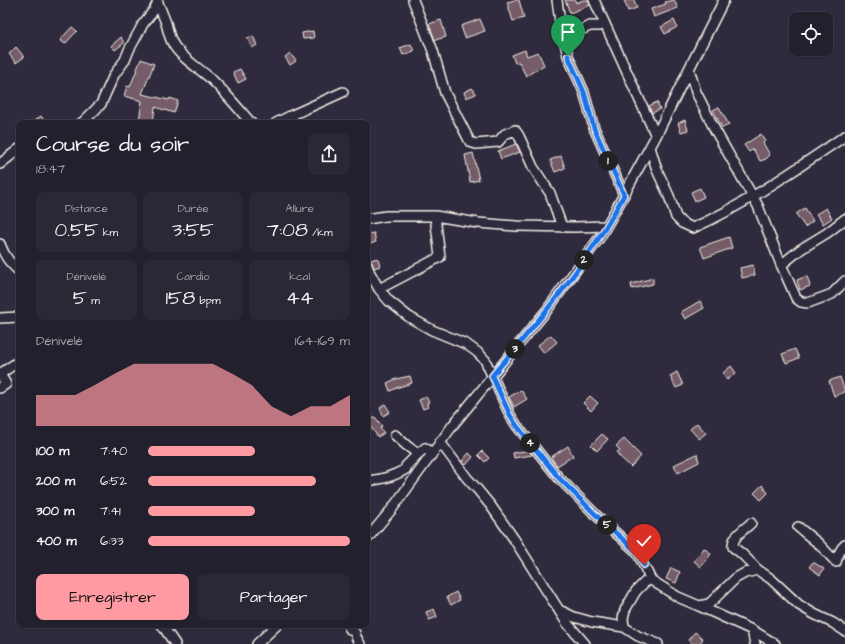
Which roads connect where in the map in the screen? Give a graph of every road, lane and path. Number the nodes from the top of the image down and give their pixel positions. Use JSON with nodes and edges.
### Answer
{"nodes":[{"id":1,"x":413,"y":0,"type":"edge"},
{"id":2,"x":557,"y":0,"type":"edge"},
{"id":3,"x":594,"y":0,"type":"edge"},
{"id":4,"x":724,"y":0,"type":"edge"},
{"id":5,"x":160,"y":2,"type":"edge"},
{"id":6,"x":604,"y":23,"type":"junction"},
{"id":7,"x":564,"y":37,"type":"junction"},
{"id":8,"x":689,"y":69,"type":"junction"},
{"id":9,"x":343,"y":92,"type":"dead end"},
{"id":10,"x":85,"y":120,"type":"edge"},
{"id":11,"x":248,"y":120,"type":"edge"},
{"id":12,"x":292,"y":120,"type":"edge"},
{"id":13,"x":656,"y":136,"type":"junction"},
{"id":14,"x":845,"y":136,"type":"edge"},
{"id":15,"x":650,"y":147,"type":"junction"},
{"id":16,"x":16,"y":151,"type":"edge"},
{"id":17,"x":0,"y":164,"type":"edge"},
{"id":18,"x":624,"y":195,"type":"junction"},
{"id":19,"x":753,"y":197,"type":"junction"},
{"id":20,"x":435,"y":216,"type":"junction"},
{"id":21,"x":370,"y":219,"type":"edge"},
{"id":22,"x":845,"y":219,"type":"edge"},
{"id":23,"x":606,"y":226,"type":"junction"},
{"id":24,"x":562,"y":227,"type":"junction"},
{"id":25,"x":0,"y":244,"type":"edge"},
{"id":26,"x":781,"y":265,"type":"junction"},
{"id":27,"x":16,"y":268,"type":"edge"},
{"id":28,"x":370,"y":273,"type":"edge"},
{"id":29,"x":845,"y":281,"type":"edge"},
{"id":30,"x":379,"y":289,"type":"junction"},
{"id":31,"x":16,"y":317,"type":"edge"},
{"id":32,"x":0,"y":318,"type":"edge"},
{"id":33,"x":16,"y":363,"type":"edge"},
{"id":34,"x":0,"y":374,"type":"edge"},
{"id":35,"x":492,"y":376,"type":"junction"},
{"id":36,"x":0,"y":388,"type":"edge"},
{"id":37,"x":395,"y":435,"type":"dead end"},
{"id":38,"x":440,"y":442,"type":"junction"},
{"id":39,"x":432,"y":453,"type":"junction"},
{"id":40,"x":418,"y":454,"type":"junction"},
{"id":41,"x":370,"y":480,"type":"edge"},
{"id":42,"x":751,"y":523,"type":"dead end"},
{"id":43,"x":798,"y":527,"type":"dead end"},
{"id":44,"x":370,"y":535,"type":"edge"},
{"id":45,"x":845,"y":545,"type":"edge"},
{"id":46,"x":758,"y":570,"type":"junction"},
{"id":47,"x":651,"y":580,"type":"junction"},
{"id":48,"x":699,"y":606,"type":"junction"},
{"id":49,"x":558,"y":610,"type":"junction"},
{"id":50,"x":624,"y":627,"type":"junction"},
{"id":51,"x":164,"y":628,"type":"edge"},
{"id":52,"x":274,"y":628,"type":"edge"},
{"id":53,"x":350,"y":628,"type":"edge"},
{"id":54,"x":752,"y":630,"type":"junction"},
{"id":55,"x":845,"y":631,"type":"edge"},
{"id":56,"x":175,"y":644,"type":"edge"},
{"id":57,"x":257,"y":644,"type":"edge"},
{"id":58,"x":360,"y":644,"type":"edge"},
{"id":59,"x":584,"y":644,"type":"edge"},
{"id":60,"x":658,"y":644,"type":"edge"},
{"id":61,"x":755,"y":644,"type":"edge"},
{"id":62,"x":775,"y":644,"type":"edge"}],
"edges":[{"from":1,"to":24,"type":"street"},
{"from":2,"to":7,"type":"street"},
{"from":3,"to":6,"type":"street"},
{"from":4,"to":8,"type":"street"},
{"from":5,"to":10,"type":"street"},
{"from":5,"to":11,"type":"street"},
{"from":6,"to":7,"type":"street"},
{"from":6,"to":13,"type":"street"},
{"from":7,"to":18,"type":"street"},
{"from":8,"to":13,"type":"street"},
{"from":8,"to":19,"type":"street"},
{"from":9,"to":12,"type":"street"},
{"from":13,"to":15,"type":"street"},
{"from":14,"to":19,"type":"street"},
{"from":15,"to":18,"type":"street"},
{"from":15,"to":19,"type":"street"},
{"from":16,"to":17,"type":"street"},
{"from":18,"to":23,"type":"street"},
{"from":19,"to":26,"type":"street"},
{"from":20,"to":21,"type":"street"},
{"from":20,"to":24,"type":"street"},
{"from":20,"to":30,"type":"street"},
{"from":22,"to":26,"type":"street"},
{"from":23,"to":24,"type":"street"},
{"from":23,"to":35,"type":"street"},
{"from":25,"to":27,"type":"street"},
{"from":26,"to":29,"type":"street"},
{"from":28,"to":30,"type":"street"},
{"from":30,"to":35,"type":"street"},
{"from":31,"to":32,"type":"street"},
{"from":33,"to":34,"type":"street"},
{"from":34,"to":36,"type":"street"},
{"from":35,"to":38,"type":"street"},
{"from":35,"to":47,"type":"street"},
{"from":37,"to":40,"type":"street"},
{"from":38,"to":39,"type":"street"},
{"from":38,"to":49,"type":"street"},
{"from":39,"to":40,"type":"street"},
{"from":39,"to":44,"type":"street"},
{"from":40,"to":41,"type":"street"},
{"from":42,"to":46,"type":"street"},
{"from":43,"to":45,"type":"street"},
{"from":46,"to":48,"type":"street"},
{"from":46,"to":55,"type":"street"},
{"from":47,"to":48,"type":"street"},
{"from":47,"to":50,"type":"street"},
{"from":48,"to":54,"type":"street"},
{"from":49,"to":50,"type":"street"},
{"from":49,"to":59,"type":"street"},
{"from":50,"to":60,"type":"street"},
{"from":51,"to":56,"type":"street"},
{"from":52,"to":57,"type":"street"},
{"from":53,"to":58,"type":"street"},
{"from":54,"to":61,"type":"street"},
{"from":54,"to":62,"type":"street"}]}
